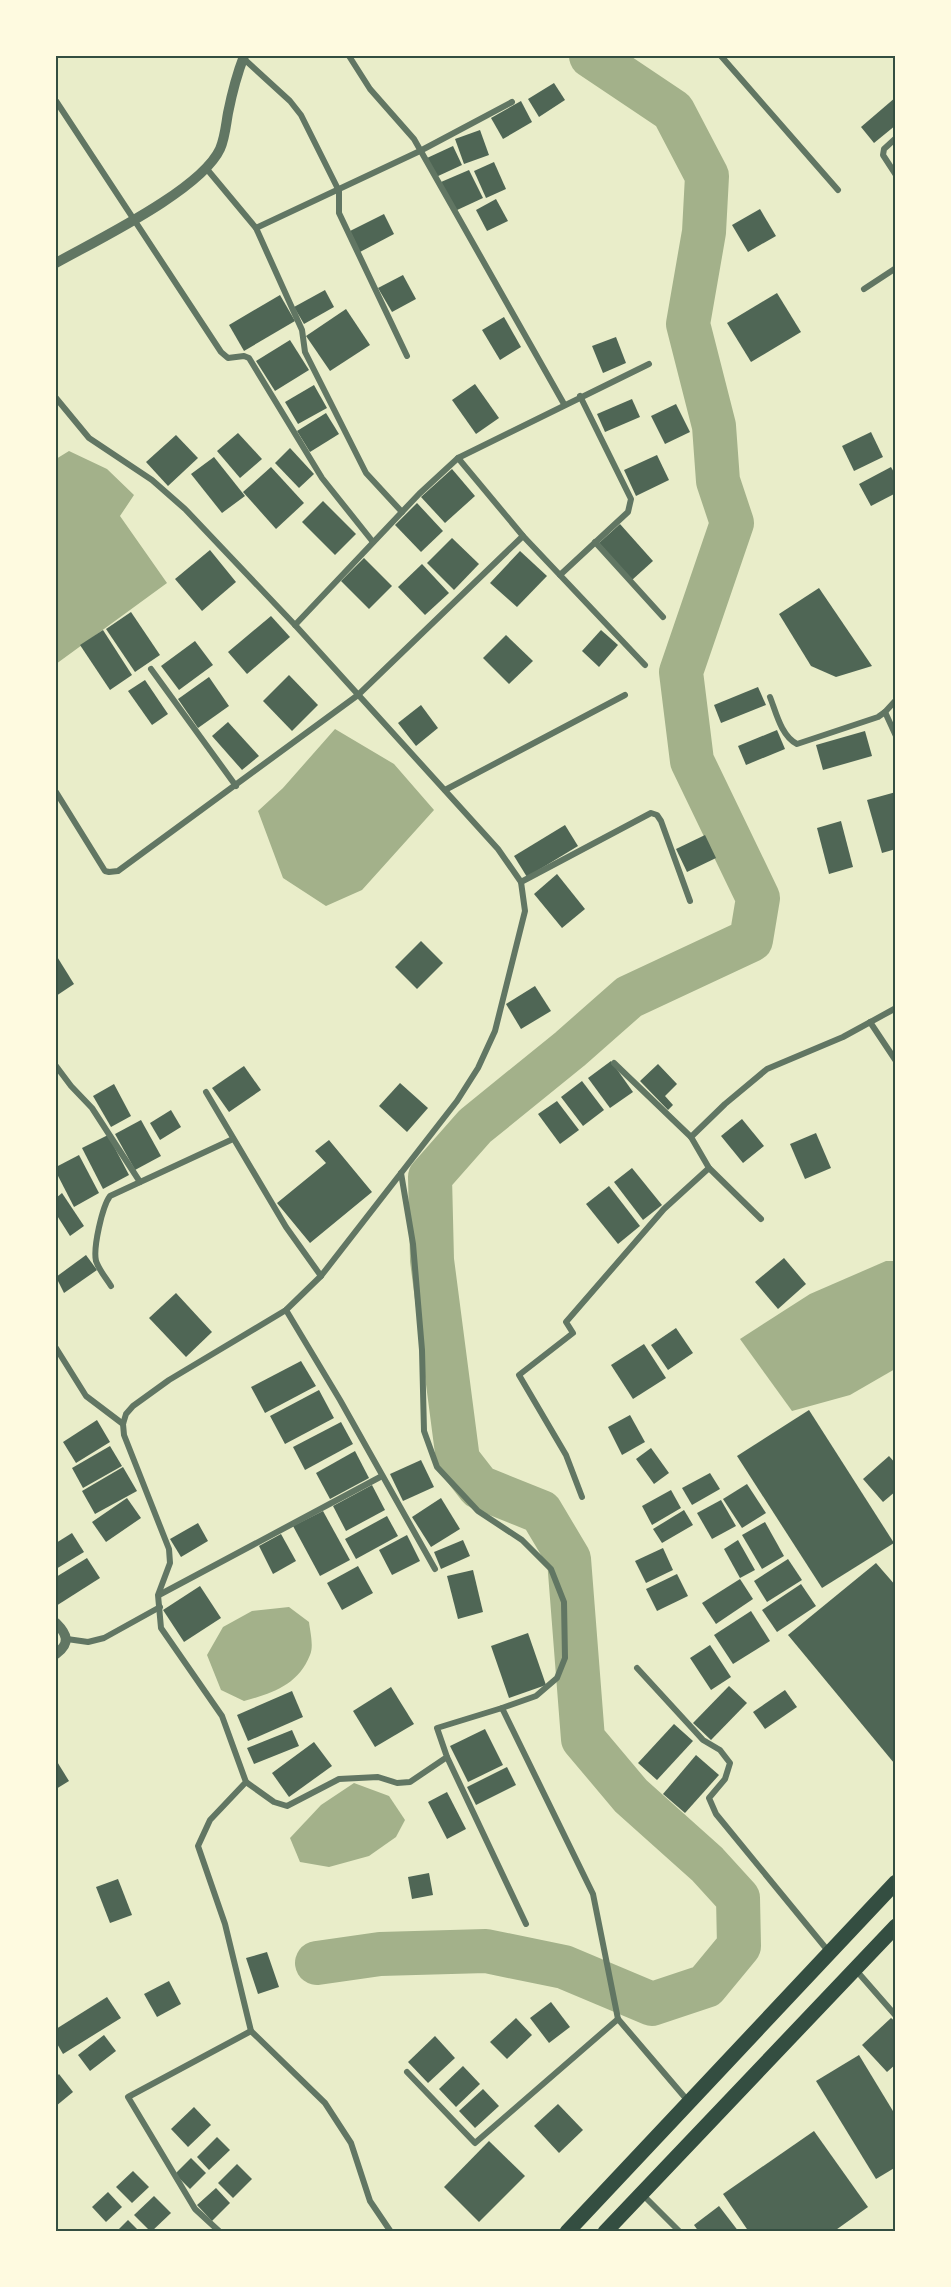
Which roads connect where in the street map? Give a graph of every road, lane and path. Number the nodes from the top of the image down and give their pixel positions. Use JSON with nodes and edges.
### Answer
{"nodes":[{"id":1,"x":349,"y":56,"type":"edge"},
{"id":2,"x":721,"y":56,"type":"edge"},
{"id":3,"x":243,"y":57,"type":"edge"},
{"id":4,"x":56,"y":101,"type":"edge"},
{"id":5,"x":512,"y":102,"type":"dead end"},
{"id":6,"x":896,"y":138,"type":"edge"},
{"id":7,"x":420,"y":151,"type":"junction"},
{"id":8,"x":206,"y":168,"type":"junction"},
{"id":9,"x":896,"y":175,"type":"edge"},
{"id":10,"x":838,"y":189,"type":"dead end"},
{"id":11,"x":339,"y":191,"type":"junction"},
{"id":12,"x":134,"y":220,"type":"junction"},
{"id":13,"x":256,"y":228,"type":"junction"},
{"id":14,"x":56,"y":262,"type":"edge"},
{"id":15,"x":896,"y":268,"type":"edge"},
{"id":16,"x":864,"y":289,"type":"dead end"},
{"id":17,"x":407,"y":356,"type":"dead end"},
{"id":18,"x":649,"y":364,"type":"dead end"},
{"id":19,"x":580,"y":396,"type":"junction"},
{"id":20,"x":56,"y":398,"type":"edge"},
{"id":21,"x":564,"y":404,"type":"junction"},
{"id":22,"x":458,"y":458,"type":"junction"},
{"id":23,"x":402,"y":512,"type":"junction"},
{"id":24,"x":523,"y":536,"type":"junction"},
{"id":25,"x":373,"y":542,"type":"junction"},
{"id":26,"x":595,"y":542,"type":"junction"},
{"id":27,"x":560,"y":575,"type":"junction"},
{"id":28,"x":663,"y":617,"type":"dead end"},
{"id":29,"x":295,"y":625,"type":"junction"},
{"id":30,"x":645,"y":665,"type":"dead end"},
{"id":31,"x":151,"y":669,"type":"dead end"},
{"id":32,"x":358,"y":695,"type":"junction"},
{"id":33,"x":625,"y":695,"type":"dead end"},
{"id":34,"x":770,"y":697,"type":"dead end"},
{"id":35,"x":896,"y":700,"type":"edge"},
{"id":36,"x":885,"y":712,"type":"junction"},
{"id":37,"x":896,"y":736,"type":"edge"},
{"id":38,"x":236,"y":786,"type":"junction"},
{"id":39,"x":445,"y":790,"type":"junction"},
{"id":40,"x":56,"y":792,"type":"edge"},
{"id":41,"x":521,"y":882,"type":"junction"},
{"id":42,"x":690,"y":901,"type":"dead end"},
{"id":43,"x":896,"y":1008,"type":"edge"},
{"id":44,"x":870,"y":1022,"type":"junction"},
{"id":45,"x":896,"y":1061,"type":"edge"},
{"id":46,"x":614,"y":1063,"type":"dead end"},
{"id":47,"x":56,"y":1066,"type":"edge"},
{"id":48,"x":206,"y":1092,"type":"dead end"},
{"id":49,"x":691,"y":1137,"type":"junction"},
{"id":50,"x":233,"y":1139,"type":"junction"},
{"id":51,"x":709,"y":1168,"type":"junction"},
{"id":52,"x":401,"y":1173,"type":"junction"},
{"id":53,"x":140,"y":1182,"type":"junction"},
{"id":54,"x":761,"y":1219,"type":"dead end"},
{"id":55,"x":321,"y":1276,"type":"junction"},
{"id":56,"x":111,"y":1286,"type":"dead end"},
{"id":57,"x":286,"y":1310,"type":"junction"},
{"id":58,"x":56,"y":1348,"type":"edge"},
{"id":59,"x":123,"y":1424,"type":"junction"},
{"id":60,"x":382,"y":1476,"type":"junction"},
{"id":61,"x":582,"y":1497,"type":"dead end"},
{"id":62,"x":435,"y":1569,"type":"dead end"},
{"id":63,"x":158,"y":1595,"type":"junction"},
{"id":64,"x":160,"y":1607,"type":"junction"},
{"id":65,"x":56,"y":1623,"type":"edge"},
{"id":66,"x":67,"y":1639,"type":"junction"},
{"id":67,"x":56,"y":1654,"type":"edge"},
{"id":68,"x":637,"y":1668,"type":"dead end"},
{"id":69,"x":502,"y":1708,"type":"junction"},
{"id":70,"x":447,"y":1756,"type":"junction"},
{"id":71,"x":246,"y":1782,"type":"junction"},
{"id":72,"x":896,"y":1882,"type":"edge"},
{"id":73,"x":526,"y":1924,"type":"dead end"},
{"id":74,"x":896,"y":1926,"type":"edge"},
{"id":75,"x":829,"y":1952,"type":"junction"},
{"id":76,"x":855,"y":1969,"type":"junction"},
{"id":77,"x":896,"y":2016,"type":"edge"},
{"id":78,"x":618,"y":2019,"type":"junction"},
{"id":79,"x":251,"y":2031,"type":"junction"},
{"id":80,"x":407,"y":2072,"type":"dead end"},
{"id":81,"x":688,"y":2101,"type":"junction"},
{"id":82,"x":641,"y":2194,"type":"junction"},
{"id":83,"x":220,"y":2232,"type":"edge"},
{"id":84,"x":391,"y":2232,"type":"edge"},
{"id":85,"x":567,"y":2232,"type":"edge"},
{"id":86,"x":605,"y":2232,"type":"edge"},
{"id":87,"x":680,"y":2232,"type":"edge"}],
"edges":[{"from":1,"to":7,"type":"street"},
{"from":2,"to":10,"type":"street"},
{"from":3,"to":8,"type":"street"},
{"from":3,"to":11,"type":"street"},
{"from":4,"to":12,"type":"street"},
{"from":5,"to":7,"type":"street"},
{"from":6,"to":9,"type":"street"},
{"from":7,"to":11,"type":"street"},
{"from":7,"to":21,"type":"street"},
{"from":8,"to":12,"type":"street"},
{"from":8,"to":13,"type":"street"},
{"from":11,"to":13,"type":"street"},
{"from":11,"to":17,"type":"street"},
{"from":12,"to":14,"type":"street"},
{"from":12,"to":25,"type":"street"},
{"from":13,"to":23,"type":"street"},
{"from":15,"to":16,"type":"street"},
{"from":18,"to":19,"type":"street"},
{"from":19,"to":21,"type":"street"},
{"from":19,"to":26,"type":"street"},
{"from":20,"to":29,"type":"street"},
{"from":21,"to":22,"type":"street"},
{"from":22,"to":23,"type":"street"},
{"from":22,"to":24,"type":"street"},
{"from":23,"to":25,"type":"street"},
{"from":24,"to":27,"type":"street"},
{"from":24,"to":32,"type":"street"},
{"from":25,"to":29,"type":"street"},
{"from":26,"to":27,"type":"street"},
{"from":26,"to":28,"type":"street"},
{"from":27,"to":30,"type":"street"},
{"from":29,"to":32,"type":"street"},
{"from":31,"to":38,"type":"street"},
{"from":32,"to":38,"type":"street"},
{"from":32,"to":39,"type":"street"},
{"from":33,"to":39,"type":"street"},
{"from":34,"to":36,"type":"street"},
{"from":35,"to":36,"type":"street"},
{"from":36,"to":37,"type":"street"},
{"from":38,"to":40,"type":"street"},
{"from":39,"to":41,"type":"street"},
{"from":41,"to":42,"type":"street"},
{"from":41,"to":52,"type":"street"},
{"from":43,"to":44,"type":"street"},
{"from":44,"to":45,"type":"street"},
{"from":44,"to":49,"type":"street"},
{"from":46,"to":49,"type":"street"},
{"from":47,"to":53,"type":"street"},
{"from":48,"to":50,"type":"street"},
{"from":49,"to":51,"type":"street"},
{"from":50,"to":53,"type":"street"},
{"from":50,"to":55,"type":"street"},
{"from":51,"to":54,"type":"street"},
{"from":51,"to":61,"type":"street"},
{"from":52,"to":55,"type":"street"},
{"from":52,"to":69,"type":"street"},
{"from":53,"to":56,"type":"street"},
{"from":55,"to":57,"type":"street"},
{"from":57,"to":59,"type":"street"},
{"from":57,"to":60,"type":"street"},
{"from":58,"to":59,"type":"street"},
{"from":59,"to":63,"type":"street"},
{"from":60,"to":62,"type":"street"},
{"from":60,"to":63,"type":"street"},
{"from":63,"to":64,"type":"street"},
{"from":64,"to":66,"type":"street"},
{"from":64,"to":71,"type":"street"},
{"from":65,"to":66,"type":"street"},
{"from":66,"to":67,"type":"street"},
{"from":68,"to":75,"type":"street"},
{"from":69,"to":70,"type":"street"},
{"from":69,"to":78,"type":"street"},
{"from":70,"to":71,"type":"street"},
{"from":70,"to":73,"type":"street"},
{"from":71,"to":79,"type":"street"},
{"from":72,"to":75,"type":"main road"},
{"from":74,"to":76,"type":"main road"},
{"from":75,"to":81,"type":"main road"},
{"from":76,"to":77,"type":"street"},
{"from":76,"to":82,"type":"main road"},
{"from":78,"to":80,"type":"street"},
{"from":78,"to":81,"type":"street"},
{"from":79,"to":83,"type":"street"},
{"from":79,"to":84,"type":"street"},
{"from":81,"to":85,"type":"main road"},
{"from":82,"to":86,"type":"main road"},
{"from":82,"to":87,"type":"street"}]}
